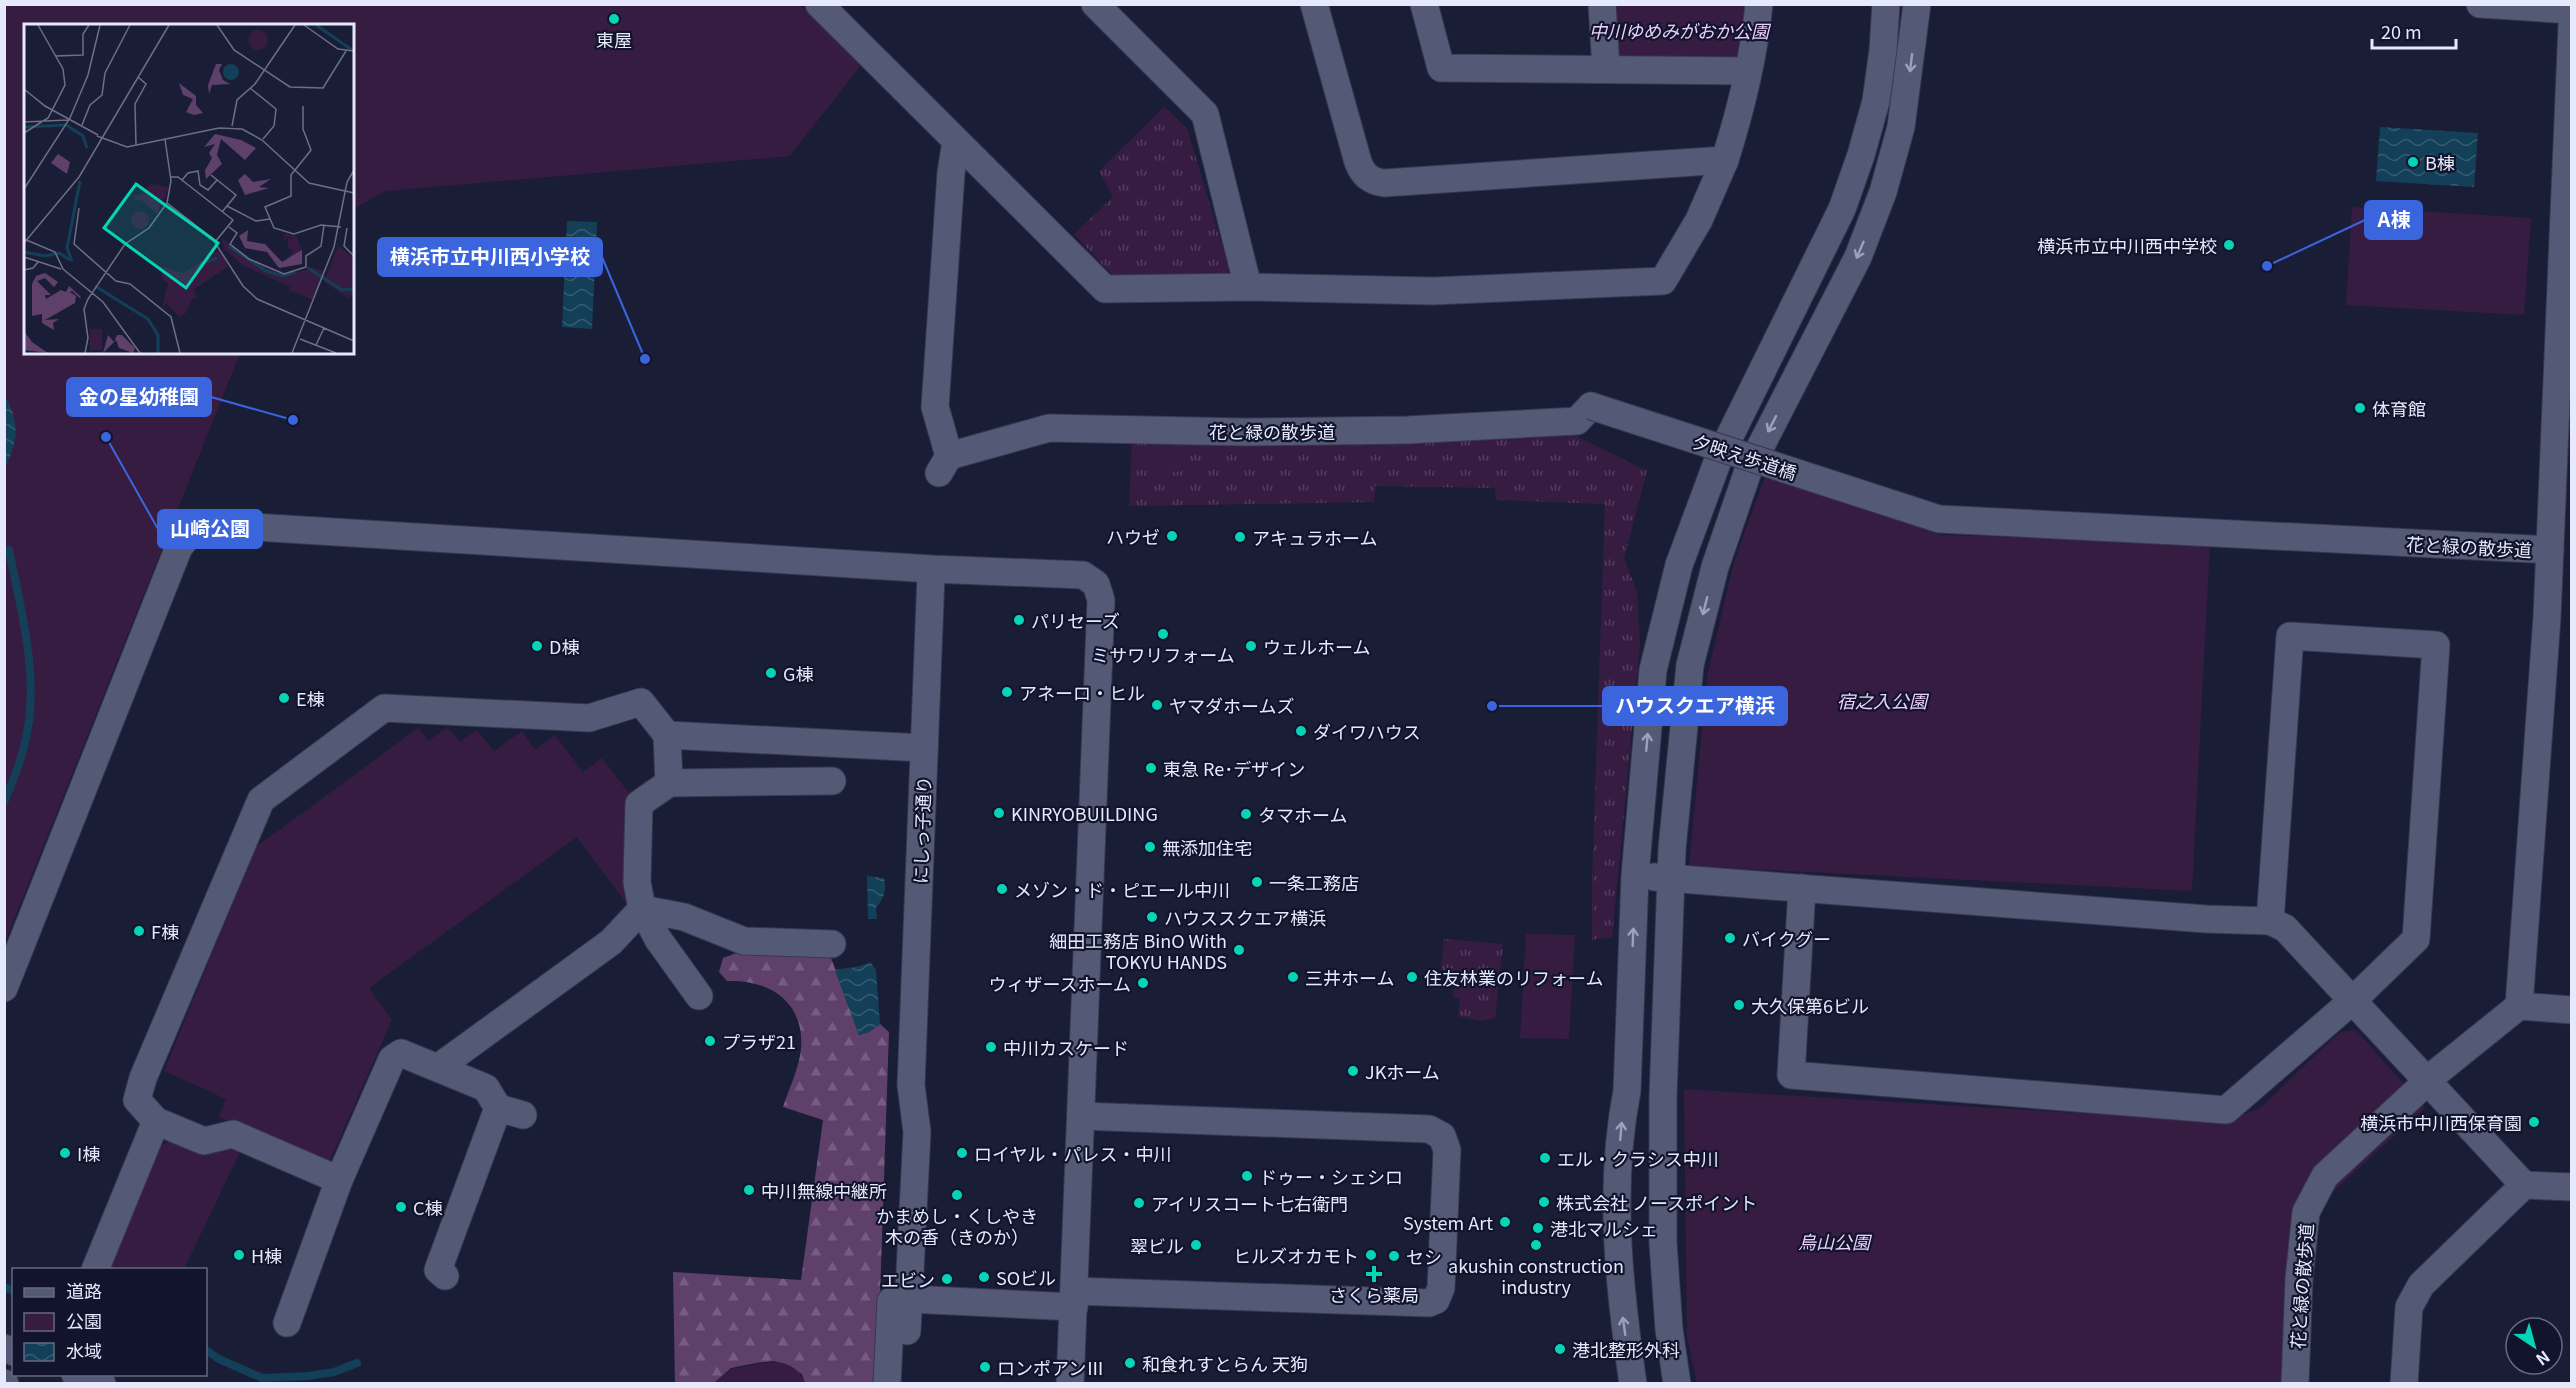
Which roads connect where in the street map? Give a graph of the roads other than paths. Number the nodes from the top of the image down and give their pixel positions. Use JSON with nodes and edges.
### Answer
{"nodes":[{"id":1,"x":819,"y":4,"type":"edge"},
{"id":2,"x":1314,"y":4,"type":"edge"},
{"id":3,"x":1424,"y":4,"type":"edge"},
{"id":4,"x":1602,"y":4,"type":"edge"},
{"id":5,"x":1759,"y":4,"type":"edge"},
{"id":6,"x":1887,"y":4,"type":"edge"},
{"id":7,"x":1917,"y":4,"type":"edge"},
{"id":8,"x":2480,"y":4,"type":"edge"},
{"id":9,"x":1109,"y":9,"type":"edge"},
{"id":10,"x":2571,"y":10,"type":"edge"},
{"id":11,"x":2571,"y":26,"type":"edge"},
{"id":12,"x":1606,"y":68,"type":"junction"},
{"id":13,"x":1748,"y":71,"type":"junction"},
{"id":14,"x":956,"y":141,"type":"junction"},
{"id":15,"x":1725,"y":160,"type":"junction"},
{"id":16,"x":2567,"y":225,"type":"edge"},
{"id":17,"x":1248,"y":287,"type":"junction"},
{"id":18,"x":1592,"y":406,"type":"joint"},
{"id":19,"x":1899,"y":506,"type":"joint"},
{"id":20,"x":2550,"y":550,"type":"junction"},
{"id":21,"x":932,"y":575,"type":"dead end"},
{"id":22,"x":2559,"y":618,"type":"edge"},
{"id":23,"x":667,"y":735,"type":"junction"},
{"id":24,"x":924,"y":748,"type":"junction"},
{"id":25,"x":832,"y":781,"type":"dead end"},
{"id":26,"x":669,"y":783,"type":"junction"},
{"id":27,"x":1635,"y":876,"type":"junction"},
{"id":28,"x":1672,"y":879,"type":"junction"},
{"id":29,"x":1802,"y":888,"type":"junction"},
{"id":30,"x":642,"y":909,"type":"junction"},
{"id":31,"x":2270,"y":921,"type":"junction"},
{"id":32,"x":832,"y":944,"type":"dead end"},
{"id":33,"x":4,"y":988,"type":"edge"},
{"id":34,"x":699,"y":996,"type":"dead end"},
{"id":35,"x":2352,"y":1001,"type":"junction"},
{"id":36,"x":2519,"y":1006,"type":"junction"},
{"id":37,"x":2571,"y":1010,"type":"edge"},
{"id":38,"x":439,"y":1068,"type":"junction"},
{"id":39,"x":911,"y":1085,"type":"junction"},
{"id":40,"x":1081,"y":1116,"type":"junction"},
{"id":41,"x":156,"y":1121,"type":"junction"},
{"id":42,"x":339,"y":1180,"type":"junction"},
{"id":43,"x":2524,"y":1185,"type":"junction"},
{"id":44,"x":2571,"y":1187,"type":"edge"},
{"id":45,"x":95,"y":1268,"type":"edge"},
{"id":46,"x":445,"y":1276,"type":"dead end"},
{"id":47,"x":909,"y":1299,"type":"junction"},
{"id":48,"x":1074,"y":1299,"type":"junction"},
{"id":49,"x":287,"y":1323,"type":"dead end"},
{"id":50,"x":907,"y":1331,"type":"dead end"},
{"id":51,"x":887,"y":1383,"type":"edge"},
{"id":52,"x":1070,"y":1383,"type":"edge"},
{"id":53,"x":1633,"y":1383,"type":"edge"},
{"id":54,"x":1677,"y":1383,"type":"edge"},
{"id":55,"x":2295,"y":1383,"type":"edge"},
{"id":56,"x":2404,"y":1383,"type":"edge"}],
"edges":[{"from":1,"to":14,"type":"street"},
{"from":2,"to":15,"type":"street"},
{"from":3,"to":12,"type":"street"},
{"from":4,"to":12,"type":"street"},
{"from":5,"to":13,"type":"street"},
{"from":27,"to":6,"type":"street","one_way":true},
{"from":7,"to":28,"type":"street","one_way":true},
{"from":8,"to":10,"type":"street"},
{"from":9,"to":17,"type":"street"},
{"from":11,"to":16,"type":"street"},
{"from":12,"to":13,"type":"street"},
{"from":13,"to":15,"type":"street"},
{"from":14,"to":17,"type":"street"},
{"from":14,"to":18,"type":"street","name":"花と緑の散歩道"},
{"from":15,"to":17,"type":"street"},
{"from":16,"to":20,"type":"street"},
{"from":18,"to":19,"type":"street","name":"夕映え歩道橋","bridge":true},
{"from":19,"to":20,"type":"street","name":"花と緑の散歩道"},
{"from":20,"to":22,"type":"street","name":"花と緑の散歩道"},
{"from":21,"to":24,"type":"street","name":"にしっ子通り"},
{"from":22,"to":36,"type":"street","name":"花と緑の散歩道"},
{"from":23,"to":24,"type":"street"},
{"from":23,"to":26,"type":"street"},
{"from":23,"to":41,"type":"street"},
{"from":24,"to":39,"type":"street","name":"にしっ子通り"},
{"from":25,"to":26,"type":"street"},
{"from":26,"to":30,"type":"street"},
{"from":27,"to":28,"type":"street"},
{"from":53,"to":27,"type":"street","one_way":true},
{"from":28,"to":29,"type":"street"},
{"from":28,"to":54,"type":"street"},
{"from":29,"to":31,"type":"street"},
{"from":29,"to":35,"type":"street"},
{"from":30,"to":32,"type":"street"},
{"from":30,"to":34,"type":"street"},
{"from":30,"to":38,"type":"street"},
{"from":31,"to":35,"type":"street"},
{"from":31,"to":35,"type":"street"},
{"from":33,"to":40,"type":"street"},
{"from":35,"to":43,"type":"street"},
{"from":36,"to":37,"type":"street"},
{"from":36,"to":55,"type":"street","name":"花と緑の散歩道"},
{"from":38,"to":42,"type":"street"},
{"from":38,"to":46,"type":"street"},
{"from":39,"to":47,"type":"street"},
{"from":39,"to":51,"type":"street"},
{"from":40,"to":48,"type":"street"},
{"from":40,"to":48,"type":"street"},
{"from":41,"to":42,"type":"street"},
{"from":41,"to":45,"type":"street"},
{"from":42,"to":49,"type":"street"},
{"from":43,"to":44,"type":"street"},
{"from":43,"to":56,"type":"street"},
{"from":47,"to":48,"type":"street"},
{"from":47,"to":50,"type":"street"},
{"from":48,"to":52,"type":"street"}]}
